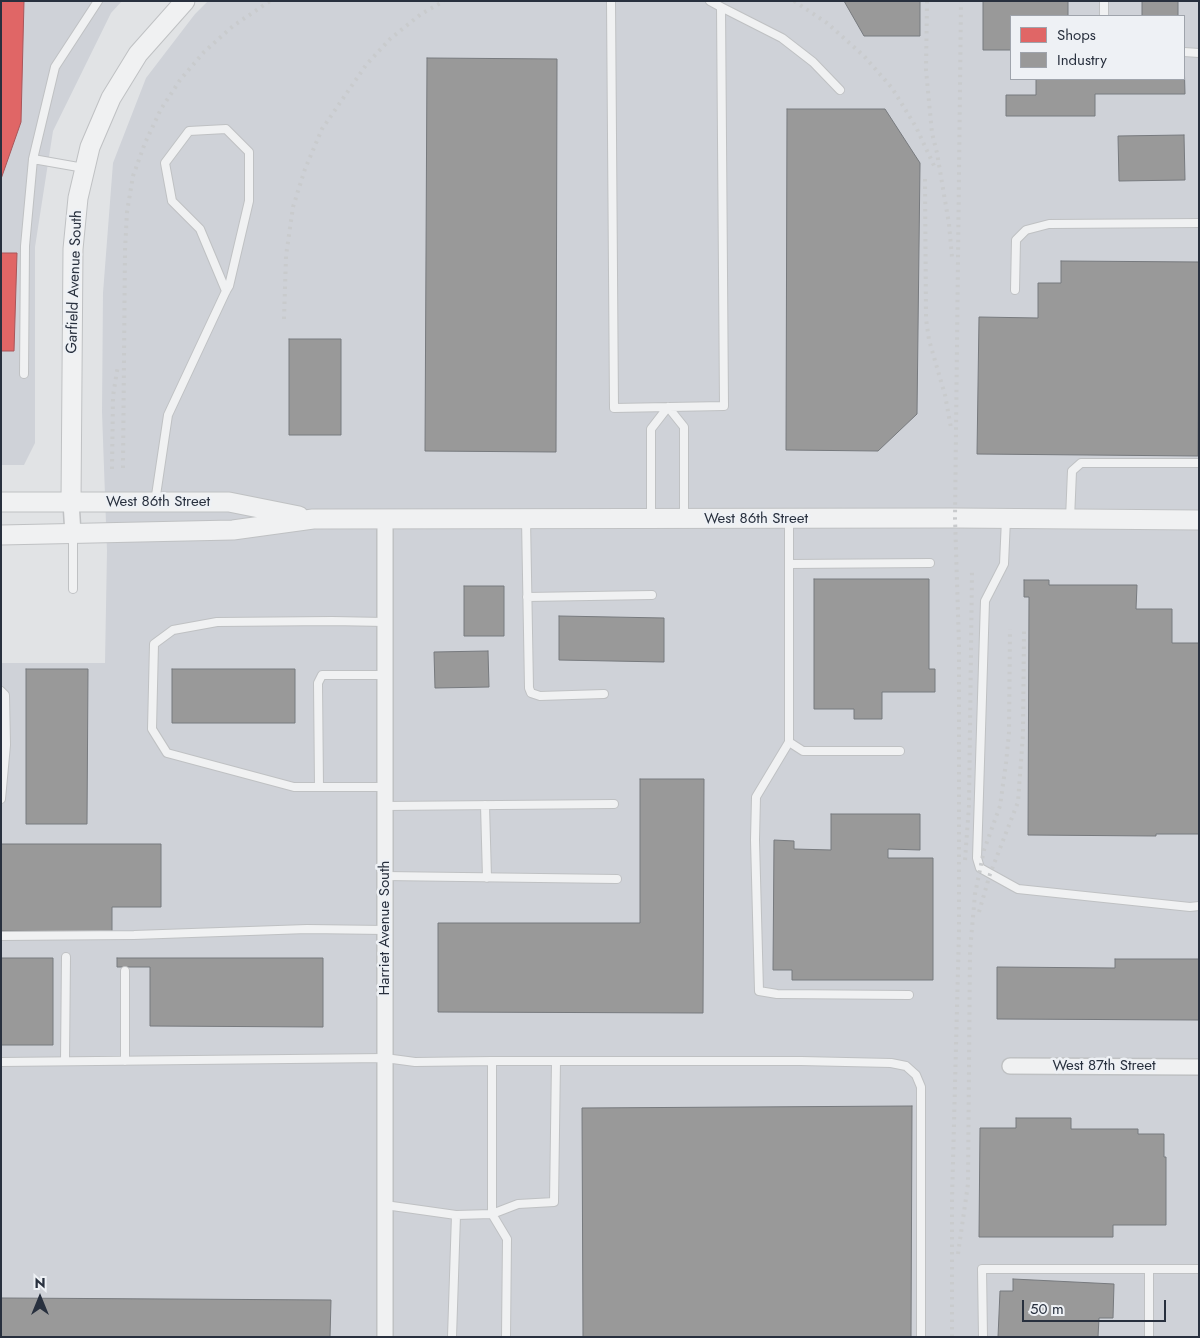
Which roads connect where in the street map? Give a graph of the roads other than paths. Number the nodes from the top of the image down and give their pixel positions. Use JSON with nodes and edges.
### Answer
{"nodes":[{"id":1,"x":98,"y":1,"type":"edge"},
{"id":2,"x":611,"y":1,"type":"edge"},
{"id":3,"x":710,"y":1,"type":"edge"},
{"id":4,"x":1104,"y":1,"type":"edge"},
{"id":5,"x":184,"y":2,"type":"edge"},
{"id":6,"x":721,"y":6,"type":"junction"},
{"id":7,"x":1104,"y":15,"type":"edge"},
{"id":8,"x":1185,"y":52,"type":"edge"},
{"id":9,"x":1199,"y":52,"type":"edge"},
{"id":10,"x":840,"y":90,"type":"dead end"},
{"id":11,"x":33,"y":159,"type":"junction"},
{"id":12,"x":85,"y":168,"type":"junction"},
{"id":13,"x":1199,"y":223,"type":"edge"},
{"id":14,"x":1015,"y":290,"type":"dead end"},
{"id":15,"x":226,"y":291,"type":"junction"},
{"id":16,"x":24,"y":374,"type":"dead end"},
{"id":17,"x":668,"y":407,"type":"junction"},
{"id":18,"x":1199,"y":463,"type":"edge"},
{"id":19,"x":1,"y":502,"type":"edge"},
{"id":20,"x":71,"y":502,"type":"junction"},
{"id":21,"x":155,"y":502,"type":"junction"},
{"id":22,"x":313,"y":518,"type":"junction"},
{"id":23,"x":526,"y":519,"type":"junction"},
{"id":24,"x":651,"y":519,"type":"junction"},
{"id":25,"x":684,"y":519,"type":"junction"},
{"id":26,"x":789,"y":519,"type":"junction"},
{"id":27,"x":1006,"y":519,"type":"junction"},
{"id":28,"x":1070,"y":519,"type":"junction"},
{"id":29,"x":385,"y":520,"type":"junction"},
{"id":30,"x":1199,"y":520,"type":"edge"},
{"id":31,"x":73,"y":534,"type":"junction"},
{"id":32,"x":1,"y":535,"type":"edge"},
{"id":33,"x":930,"y":563,"type":"dead end"},
{"id":34,"x":789,"y":564,"type":"junction"},
{"id":35,"x":73,"y":589,"type":"dead end"},
{"id":36,"x":652,"y":595,"type":"dead end"},
{"id":37,"x":528,"y":597,"type":"junction"},
{"id":38,"x":385,"y":622,"type":"junction"},
{"id":39,"x":385,"y":675,"type":"junction"},
{"id":40,"x":1,"y":691,"type":"edge"},
{"id":41,"x":604,"y":694,"type":"dead end"},
{"id":42,"x":789,"y":742,"type":"junction"},
{"id":43,"x":900,"y":751,"type":"dead end"},
{"id":44,"x":319,"y":787,"type":"junction"},
{"id":45,"x":385,"y":787,"type":"junction"},
{"id":46,"x":1,"y":799,"type":"edge"},
{"id":47,"x":614,"y":804,"type":"dead end"},
{"id":48,"x":485,"y":805,"type":"junction"},
{"id":49,"x":385,"y":806,"type":"junction"},
{"id":50,"x":385,"y":876,"type":"junction"},
{"id":51,"x":487,"y":878,"type":"junction"},
{"id":52,"x":617,"y":879,"type":"dead end"},
{"id":53,"x":1199,"y":906,"type":"edge"},
{"id":54,"x":385,"y":930,"type":"junction"},
{"id":55,"x":1,"y":936,"type":"edge"},
{"id":56,"x":66,"y":957,"type":"dead end"},
{"id":57,"x":125,"y":971,"type":"dead end"},
{"id":58,"x":909,"y":995,"type":"dead end"},
{"id":59,"x":385,"y":1058,"type":"junction"},
{"id":60,"x":125,"y":1060,"type":"junction"},
{"id":61,"x":66,"y":1061,"type":"junction"},
{"id":62,"x":492,"y":1061,"type":"junction"},
{"id":63,"x":556,"y":1061,"type":"junction"},
{"id":64,"x":1,"y":1062,"type":"edge"},
{"id":65,"x":1010,"y":1066,"type":"dead end"},
{"id":66,"x":1199,"y":1066,"type":"edge"},
{"id":67,"x":385,"y":1205,"type":"junction"},
{"id":68,"x":492,"y":1214,"type":"junction"},
{"id":69,"x":456,"y":1216,"type":"junction"},
{"id":70,"x":1149,"y":1269,"type":"junction"},
{"id":71,"x":1199,"y":1269,"type":"edge"},
{"id":72,"x":385,"y":1337,"type":"edge"},
{"id":73,"x":452,"y":1337,"type":"edge"},
{"id":74,"x":506,"y":1337,"type":"edge"},
{"id":75,"x":921,"y":1337,"type":"edge"},
{"id":76,"x":982,"y":1337,"type":"edge"},
{"id":77,"x":1149,"y":1337,"type":"edge"}],
"edges":[{"from":1,"to":11,"type":"lane"},
{"from":2,"to":17,"type":"lane"},
{"from":3,"to":6,"type":"lane"},
{"from":4,"to":7,"type":"lane"},
{"from":5,"to":12,"type":"street","name":"Garfield Avenue South"},
{"from":6,"to":10,"type":"lane"},
{"from":6,"to":17,"type":"lane"},
{"from":8,"to":9,"type":"lane"},
{"from":11,"to":12,"type":"lane"},
{"from":11,"to":16,"type":"lane"},
{"from":12,"to":20,"type":"street","name":"Garfield Avenue South"},
{"from":13,"to":14,"type":"lane"},
{"from":15,"to":15,"type":"lane"},
{"from":15,"to":21,"type":"lane"},
{"from":17,"to":24,"type":"lane"},
{"from":17,"to":25,"type":"lane"},
{"from":18,"to":28,"type":"lane"},
{"from":19,"to":20,"type":"street","name":"West 86th Street"},
{"from":20,"to":21,"type":"street","name":"West 86th Street"},
{"from":20,"to":31,"type":"street","name":"Garfield Avenue South"},
{"from":21,"to":22,"type":"street","name":"West 86th Street"},
{"from":22,"to":29,"type":"street","name":"West 86th Street"},
{"from":22,"to":31,"type":"street","name":"West 86th Street"},
{"from":23,"to":24,"type":"street","name":"West 86th Street"},
{"from":23,"to":29,"type":"street","name":"West 86th Street"},
{"from":23,"to":37,"type":"lane"},
{"from":24,"to":25,"type":"street","name":"West 86th Street"},
{"from":25,"to":26,"type":"street","name":"West 86th Street"},
{"from":26,"to":27,"type":"street","name":"West 86th Street"},
{"from":26,"to":34,"type":"lane"},
{"from":27,"to":28,"type":"street","name":"West 86th Street"},
{"from":27,"to":53,"type":"lane"},
{"from":28,"to":30,"type":"street","name":"West 86th Street"},
{"from":29,"to":38,"type":"street","name":"Harriet Avenue South"},
{"from":31,"to":32,"type":"street","name":"West 86th Street"},
{"from":31,"to":35,"type":"lane"},
{"from":33,"to":34,"type":"lane"},
{"from":34,"to":42,"type":"lane"},
{"from":36,"to":37,"type":"lane"},
{"from":37,"to":41,"type":"lane"},
{"from":38,"to":39,"type":"street","name":"Harriet Avenue South"},
{"from":38,"to":44,"type":"lane"},
{"from":39,"to":44,"type":"lane"},
{"from":39,"to":45,"type":"street","name":"Harriet Avenue South"},
{"from":40,"to":46,"type":"lane"},
{"from":42,"to":43,"type":"lane"},
{"from":42,"to":58,"type":"lane"},
{"from":44,"to":45,"type":"lane"},
{"from":45,"to":49,"type":"street","name":"Harriet Avenue South"},
{"from":47,"to":48,"type":"lane"},
{"from":48,"to":49,"type":"lane"},
{"from":48,"to":51,"type":"lane"},
{"from":49,"to":50,"type":"street","name":"Harriet Avenue South"},
{"from":50,"to":51,"type":"lane"},
{"from":50,"to":54,"type":"street","name":"Harriet Avenue South"},
{"from":51,"to":52,"type":"lane"},
{"from":54,"to":55,"type":"lane"},
{"from":54,"to":59,"type":"street","name":"Harriet Avenue South"},
{"from":56,"to":61,"type":"lane"},
{"from":57,"to":60,"type":"lane"},
{"from":59,"to":60,"type":"lane"},
{"from":59,"to":62,"type":"lane"},
{"from":59,"to":67,"type":"street","name":"Harriet Avenue South"},
{"from":60,"to":61,"type":"lane"},
{"from":61,"to":64,"type":"lane"},
{"from":62,"to":63,"type":"lane"},
{"from":62,"to":68,"type":"lane"},
{"from":63,"to":68,"type":"lane"},
{"from":63,"to":75,"type":"lane"},
{"from":65,"to":66,"type":"street","name":"West 87th Street"},
{"from":67,"to":69,"type":"lane"},
{"from":67,"to":72,"type":"street","name":"Harriet Avenue South"},
{"from":68,"to":69,"type":"lane"},
{"from":68,"to":74,"type":"lane"},
{"from":69,"to":73,"type":"lane"},
{"from":70,"to":71,"type":"lane"},
{"from":70,"to":76,"type":"lane"},
{"from":70,"to":77,"type":"lane"}]}
